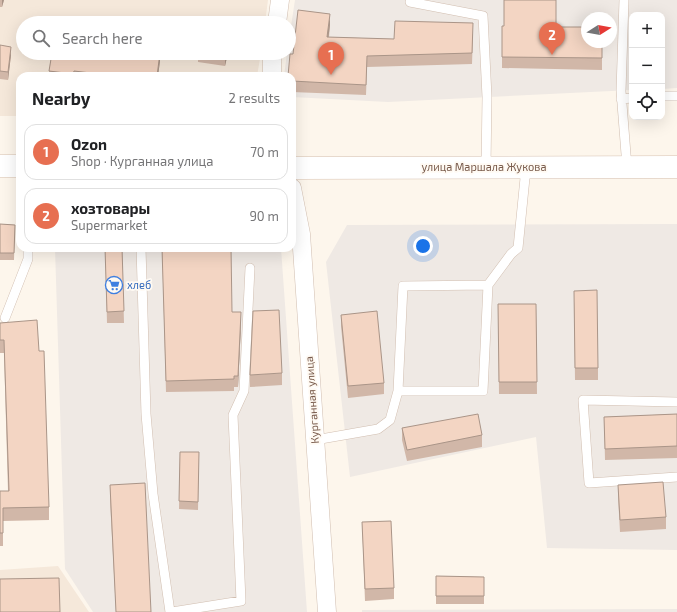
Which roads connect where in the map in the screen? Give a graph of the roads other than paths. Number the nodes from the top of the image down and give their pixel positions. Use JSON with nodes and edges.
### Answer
{"nodes":[{"id":1,"x":280,"y":0,"type":"edge"},
{"id":2,"x":624,"y":0,"type":"edge"},
{"id":3,"x":410,"y":2,"type":"dead end"},
{"id":4,"x":278,"y":16,"type":"edge"},
{"id":5,"x":272,"y":60,"type":"edge"},
{"id":6,"x":272,"y":72,"type":"edge"},
{"id":7,"x":665,"y":96,"type":"edge"},
{"id":8,"x":677,"y":96,"type":"edge"},
{"id":9,"x":629,"y":98,"type":"edge"},
{"id":10,"x":621,"y":99,"type":"junction"},
{"id":11,"x":0,"y":166,"type":"edge"},
{"id":12,"x":16,"y":166,"type":"edge"},
{"id":13,"x":486,"y":167,"type":"junction"},
{"id":14,"x":526,"y":167,"type":"junction"},
{"id":15,"x":627,"y":167,"type":"junction"},
{"id":16,"x":677,"y":167,"type":"edge"},
{"id":17,"x":296,"y":168,"type":"edge"},
{"id":18,"x":296,"y":208,"type":"edge"},
{"id":19,"x":28,"y":252,"type":"edge"},
{"id":20,"x":141,"y":252,"type":"edge"},
{"id":21,"x":250,"y":268,"type":"dead end"},
{"id":22,"x":488,"y":285,"type":"junction"},
{"id":23,"x":5,"y":318,"type":"dead end"},
{"id":24,"x":398,"y":391,"type":"junction"},
{"id":25,"x":677,"y":402,"type":"edge"},
{"id":26,"x":315,"y":440,"type":"junction"},
{"id":27,"x":677,"y":477,"type":"edge"},
{"id":28,"x":171,"y":612,"type":"edge"},
{"id":29,"x":327,"y":612,"type":"edge"}],
"edges":[{"from":1,"to":4,"type":"street"},
{"from":2,"to":10,"type":"lane"},
{"from":3,"to":13,"type":"lane"},
{"from":5,"to":6,"type":"street"},
{"from":7,"to":8,"type":"lane"},
{"from":9,"to":10,"type":"lane"},
{"from":10,"to":15,"type":"lane"},
{"from":11,"to":12,"type":"main road"},
{"from":13,"to":14,"type":"main road","name":"улица Маршала Жукова"},
{"from":13,"to":17,"type":"main road","name":"улица Маршала Жукова"},
{"from":14,"to":15,"type":"main road","name":"улица Маршала Жукова"},
{"from":14,"to":22,"type":"lane"},
{"from":15,"to":16,"type":"main road","name":"улица Маршала Жукова"},
{"from":18,"to":26,"type":"street","name":"Курганная улица"},
{"from":19,"to":23,"type":"lane"},
{"from":20,"to":28,"type":"lane"},
{"from":21,"to":28,"type":"lane"},
{"from":22,"to":24,"type":"lane"},
{"from":22,"to":24,"type":"lane"},
{"from":24,"to":26,"type":"lane"},
{"from":25,"to":27,"type":"lane"},
{"from":26,"to":29,"type":"street","name":"Курганная улица"}]}
